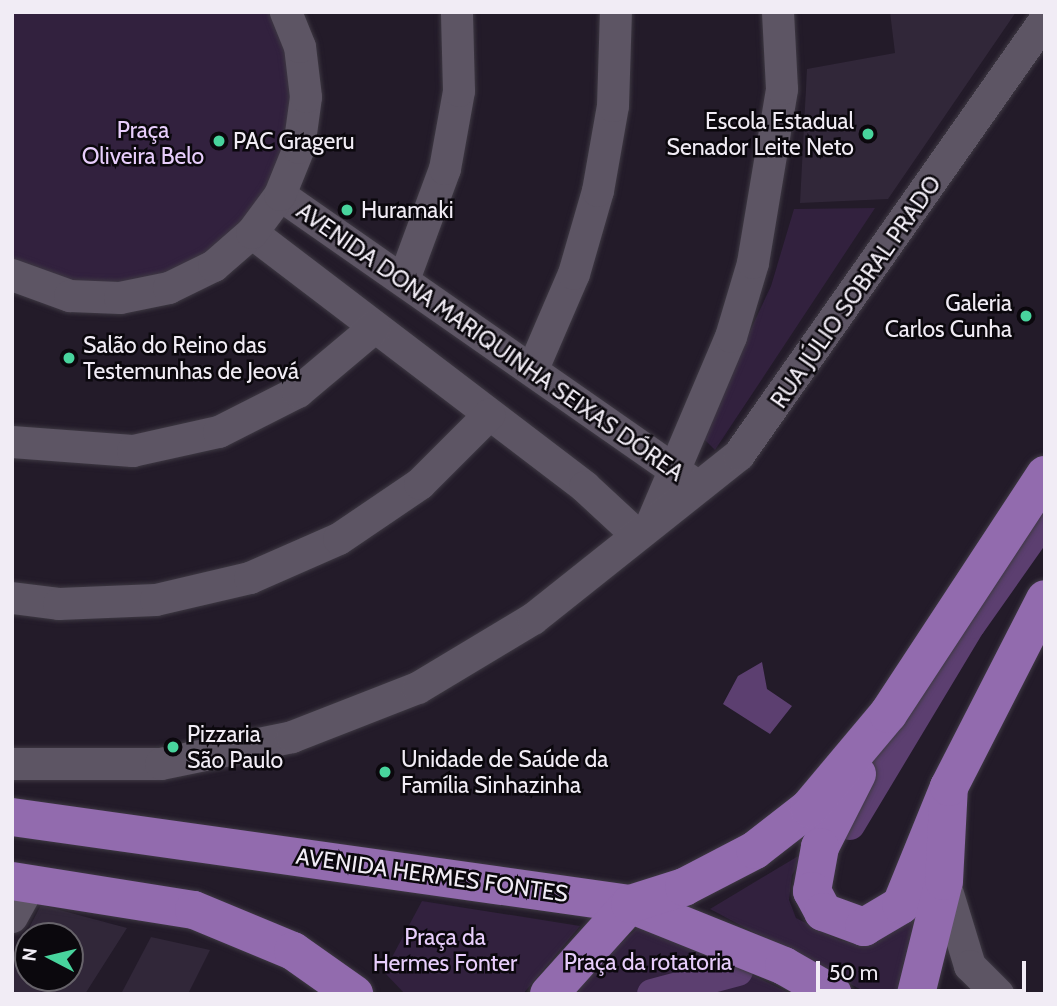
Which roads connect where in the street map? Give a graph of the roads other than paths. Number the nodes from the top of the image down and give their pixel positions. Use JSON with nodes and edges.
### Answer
{"nodes":[{"id":1,"x":286,"y":12,"type":"edge"},
{"id":2,"x":457,"y":12,"type":"edge"},
{"id":3,"x":615,"y":12,"type":"edge"},
{"id":4,"x":778,"y":12,"type":"edge"},
{"id":5,"x":1045,"y":20,"type":"edge"},
{"id":6,"x":280,"y":195,"type":"junction"},
{"id":7,"x":252,"y":233,"type":"junction"},
{"id":8,"x":12,"y":275,"type":"edge"},
{"id":9,"x":405,"y":277,"type":"junction"},
{"id":10,"x":374,"y":328,"type":"junction"},
{"id":11,"x":533,"y":369,"type":"junction"},
{"id":12,"x":489,"y":415,"type":"junction"},
{"id":13,"x":12,"y":442,"type":"edge"},
{"id":14,"x":674,"y":469,"type":"junction"},
{"id":15,"x":1045,"y":475,"type":"edge"},
{"id":16,"x":701,"y":489,"type":"junction"},
{"id":17,"x":645,"y":529,"type":"junction"},
{"id":18,"x":12,"y":598,"type":"edge"},
{"id":19,"x":1045,"y":598,"type":"edge"},
{"id":20,"x":888,"y":714,"type":"junction"},
{"id":21,"x":12,"y":764,"type":"edge"},
{"id":22,"x":949,"y":787,"type":"junction"},
{"id":23,"x":13,"y":817,"type":"edge"},
{"id":24,"x":944,"y":881,"type":"junction"},
{"id":25,"x":21,"y":882,"type":"edge"},
{"id":26,"x":630,"y":904,"type":"junction"},
{"id":27,"x":12,"y":917,"type":"edge"},
{"id":28,"x":354,"y":994,"type":"edge"},
{"id":29,"x":549,"y":994,"type":"edge"},
{"id":30,"x":833,"y":994,"type":"edge"},
{"id":31,"x":916,"y":994,"type":"edge"},
{"id":32,"x":998,"y":994,"type":"edge"}],
"edges":[{"from":1,"to":6,"type":"street"},
{"from":2,"to":9,"type":"street"},
{"from":3,"to":11,"type":"street"},
{"from":4,"to":14,"type":"street"},
{"from":5,"to":16,"type":"street","name":"RUA JÚLIO SOBRAL PRADO"},
{"from":6,"to":7,"type":"street"},
{"from":6,"to":9,"type":"street","name":"AVENIDA DONA MARIQUINHA SEIXAS DÓREA"},
{"from":7,"to":8,"type":"street"},
{"from":7,"to":10,"type":"street"},
{"from":9,"to":11,"type":"street","name":"AVENIDA DONA MARIQUINHA SEIXAS DÓREA"},
{"from":10,"to":12,"type":"street"},
{"from":10,"to":13,"type":"street"},
{"from":11,"to":14,"type":"street","name":"AVENIDA DONA MARIQUINHA SEIXAS DÓREA"},
{"from":12,"to":17,"type":"street"},
{"from":12,"to":18,"type":"street"},
{"from":14,"to":16,"type":"street","name":"AVENIDA DONA MARIQUINHA SEIXAS DÓREA"},
{"from":14,"to":17,"type":"street"},
{"from":15,"to":20,"type":"main road"},
{"from":16,"to":17,"type":"street","name":"RUA JÚLIO SOBRAL PRADO"},
{"from":17,"to":21,"type":"street","name":"RUA JÚLIO SOBRAL PRADO"},
{"from":19,"to":22,"type":"main road"},
{"from":20,"to":22,"type":"main road"},
{"from":20,"to":26,"type":"main road"},
{"from":22,"to":24,"type":"main road"},
{"from":23,"to":26,"type":"main road","name":"AVENIDA HERMES FONTES"},
{"from":24,"to":31,"type":"main road"},
{"from":24,"to":32,"type":"street"},
{"from":25,"to":27,"type":"street"},
{"from":25,"to":28,"type":"main road"},
{"from":26,"to":29,"type":"main road"},
{"from":26,"to":30,"type":"main road","name":"AVENIDA HERMES FONTES"}]}
